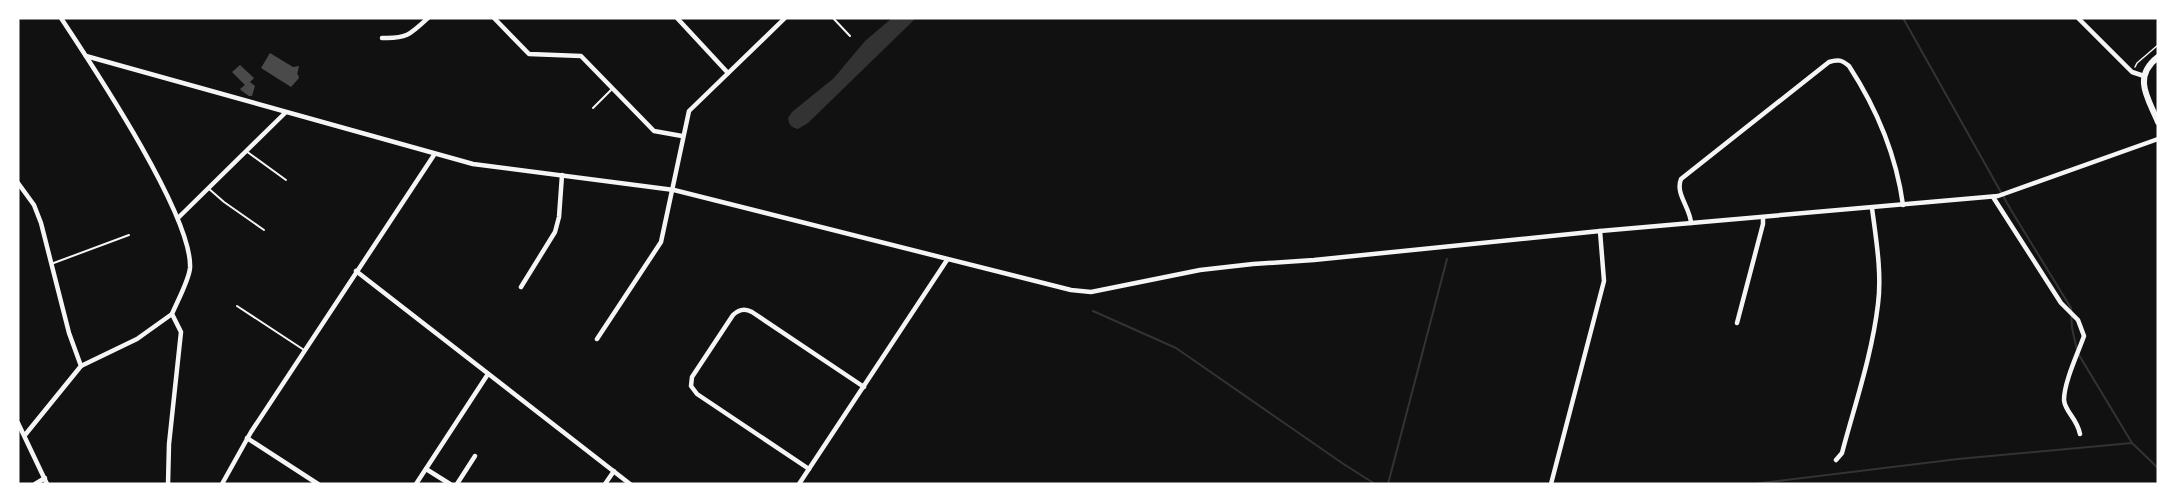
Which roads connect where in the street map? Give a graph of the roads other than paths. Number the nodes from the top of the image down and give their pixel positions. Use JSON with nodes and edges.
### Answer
{"nodes":[{"id":1,"x":61,"y":18,"type":"edge"},
{"id":2,"x":428,"y":18,"type":"edge"},
{"id":3,"x":494,"y":18,"type":"edge"},
{"id":4,"x":785,"y":18,"type":"edge"},
{"id":5,"x":833,"y":18,"type":"edge"},
{"id":6,"x":2078,"y":18,"type":"edge"},
{"id":7,"x":680,"y":19,"type":"edge"},
{"id":8,"x":850,"y":36,"type":"dead end"},
{"id":9,"x":382,"y":38,"type":"dead end"},
{"id":10,"x":86,"y":56,"type":"junction"},
{"id":11,"x":2158,"y":57,"type":"edge"},
{"id":12,"x":728,"y":72,"type":"junction"},
{"id":13,"x":2144,"y":76,"type":"junction"},
{"id":14,"x":613,"y":88,"type":"junction"},
{"id":15,"x":593,"y":108,"type":"dead end"},
{"id":16,"x":285,"y":113,"type":"junction"},
{"id":17,"x":2158,"y":122,"type":"edge"},
{"id":18,"x":682,"y":136,"type":"junction"},
{"id":19,"x":2158,"y":140,"type":"edge"},
{"id":20,"x":246,"y":151,"type":"junction"},
{"id":21,"x":434,"y":154,"type":"junction"},
{"id":22,"x":562,"y":175,"type":"junction"},
{"id":23,"x":286,"y":180,"type":"dead end"},
{"id":24,"x":18,"y":183,"type":"edge"},
{"id":25,"x":208,"y":188,"type":"junction"},
{"id":26,"x":674,"y":190,"type":"junction"},
{"id":27,"x":1995,"y":196,"type":"junction"},
{"id":28,"x":1903,"y":205,"type":"junction"},
{"id":29,"x":1872,"y":207,"type":"junction"},
{"id":30,"x":1763,"y":217,"type":"junction"},
{"id":31,"x":178,"y":218,"type":"junction"},
{"id":32,"x":1691,"y":223,"type":"junction"},
{"id":33,"x":264,"y":230,"type":"dead end"},
{"id":34,"x":1600,"y":231,"type":"junction"},
{"id":35,"x":129,"y":235,"type":"dead end"},
{"id":36,"x":947,"y":260,"type":"junction"},
{"id":37,"x":51,"y":264,"type":"junction"},
{"id":38,"x":356,"y":271,"type":"junction"},
{"id":39,"x":521,"y":287,"type":"dead end"},
{"id":40,"x":237,"y":306,"type":"dead end"},
{"id":41,"x":172,"y":314,"type":"junction"},
{"id":42,"x":1737,"y":323,"type":"dead end"},
{"id":43,"x":597,"y":339,"type":"dead end"},
{"id":44,"x":304,"y":350,"type":"junction"},
{"id":45,"x":81,"y":366,"type":"junction"},
{"id":46,"x":488,"y":374,"type":"junction"},
{"id":47,"x":864,"y":387,"type":"junction"},
{"id":48,"x":18,"y":423,"type":"edge"},
{"id":49,"x":2080,"y":434,"type":"dead end"},
{"id":50,"x":25,"y":435,"type":"junction"},
{"id":51,"x":247,"y":438,"type":"junction"},
{"id":52,"x":474,"y":456,"type":"dead end"},
{"id":53,"x":1836,"y":460,"type":"dead end"},
{"id":54,"x":809,"y":468,"type":"junction"},
{"id":55,"x":426,"y":469,"type":"junction"},
{"id":56,"x":614,"y":471,"type":"junction"},
{"id":57,"x":46,"y":481,"type":"edge"},
{"id":58,"x":35,"y":484,"type":"edge"},
{"id":59,"x":168,"y":484,"type":"edge"},
{"id":60,"x":222,"y":484,"type":"edge"},
{"id":61,"x":318,"y":484,"type":"edge"},
{"id":62,"x":416,"y":484,"type":"edge"},
{"id":63,"x":450,"y":484,"type":"edge"},
{"id":64,"x":457,"y":484,"type":"edge"},
{"id":65,"x":605,"y":484,"type":"edge"},
{"id":66,"x":630,"y":484,"type":"edge"},
{"id":67,"x":799,"y":484,"type":"edge"},
{"id":68,"x":1551,"y":484,"type":"edge"}],
"edges":[{"from":1,"to":10,"type":"street"},
{"from":2,"to":9,"type":"street"},
{"from":3,"to":14,"type":"street"},
{"from":4,"to":12,"type":"street"},
{"from":5,"to":8,"type":"lane"},
{"from":6,"to":13,"type":"street"},
{"from":7,"to":12,"type":"street"},
{"from":10,"to":16,"type":"street"},
{"from":10,"to":31,"type":"street"},
{"from":11,"to":13,"type":"street"},
{"from":12,"to":18,"type":"street"},
{"from":13,"to":17,"type":"street"},
{"from":14,"to":15,"type":"lane"},
{"from":14,"to":18,"type":"street"},
{"from":16,"to":20,"type":"street"},
{"from":16,"to":21,"type":"street"},
{"from":18,"to":26,"type":"street"},
{"from":19,"to":27,"type":"street"},
{"from":20,"to":23,"type":"lane"},
{"from":20,"to":25,"type":"street"},
{"from":21,"to":22,"type":"street"},
{"from":21,"to":38,"type":"street"},
{"from":22,"to":26,"type":"street"},
{"from":22,"to":39,"type":"street"},
{"from":24,"to":37,"type":"street"},
{"from":25,"to":31,"type":"street"},
{"from":25,"to":33,"type":"lane"},
{"from":26,"to":36,"type":"street"},
{"from":26,"to":43,"type":"street"},
{"from":27,"to":28,"type":"street"},
{"from":27,"to":49,"type":"street"},
{"from":28,"to":29,"type":"street"},
{"from":28,"to":32,"type":"street"},
{"from":29,"to":30,"type":"street"},
{"from":29,"to":53,"type":"street"},
{"from":30,"to":32,"type":"street"},
{"from":30,"to":42,"type":"street"},
{"from":31,"to":41,"type":"street"},
{"from":32,"to":34,"type":"street"},
{"from":34,"to":36,"type":"street"},
{"from":34,"to":68,"type":"street"},
{"from":35,"to":37,"type":"lane"},
{"from":36,"to":47,"type":"street"},
{"from":37,"to":45,"type":"street"},
{"from":38,"to":44,"type":"street"},
{"from":38,"to":46,"type":"street"},
{"from":40,"to":44,"type":"lane"},
{"from":41,"to":45,"type":"street"},
{"from":41,"to":59,"type":"street"},
{"from":44,"to":51,"type":"street"},
{"from":45,"to":50,"type":"street"},
{"from":46,"to":55,"type":"street"},
{"from":46,"to":56,"type":"street"},
{"from":47,"to":54,"type":"street"},
{"from":47,"to":54,"type":"street"},
{"from":48,"to":50,"type":"street"},
{"from":50,"to":57,"type":"street"},
{"from":51,"to":60,"type":"street"},
{"from":51,"to":61,"type":"street"},
{"from":52,"to":64,"type":"street"},
{"from":54,"to":67,"type":"street"},
{"from":55,"to":62,"type":"street"},
{"from":55,"to":63,"type":"street"},
{"from":56,"to":65,"type":"street"},
{"from":56,"to":66,"type":"street"},
{"from":57,"to":58,"type":"street"}]}
